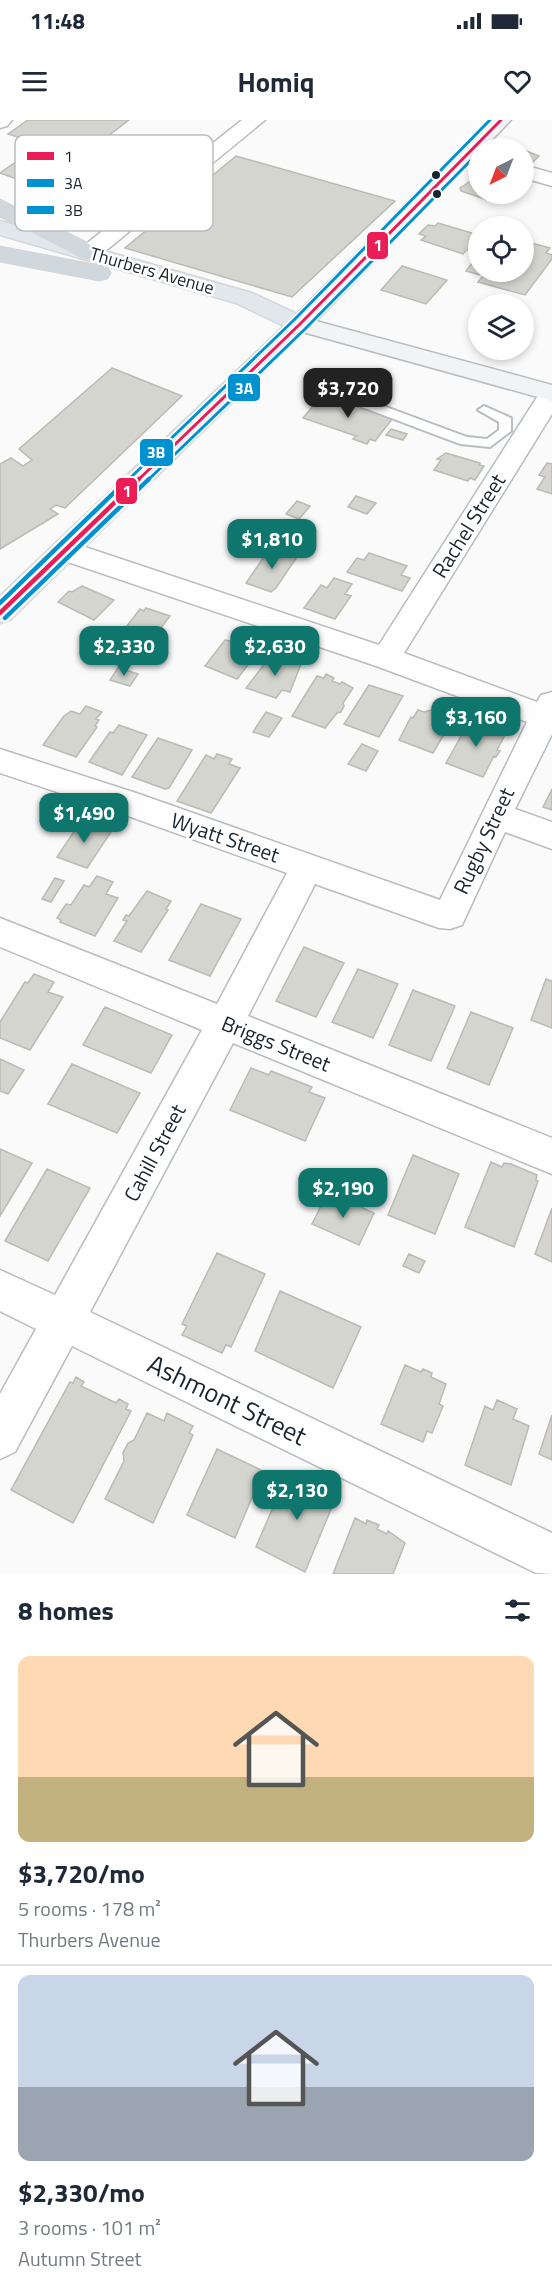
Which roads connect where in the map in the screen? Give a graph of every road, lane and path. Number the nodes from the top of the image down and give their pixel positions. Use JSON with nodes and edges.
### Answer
{"nodes":[{"id":1,"x":255,"y":120,"type":"edge"},
{"id":2,"x":501,"y":120,"type":"edge"},
{"id":3,"x":487,"y":138,"type":"edge"},
{"id":4,"x":213,"y":157,"type":"edge"},
{"id":5,"x":468,"y":161,"type":"edge"},
{"id":6,"x":534,"y":174,"type":"edge"},
{"id":7,"x":552,"y":180,"type":"edge"},
{"id":8,"x":0,"y":207,"type":"edge"},
{"id":9,"x":15,"y":216,"type":"edge"},
{"id":10,"x":0,"y":228,"type":"edge"},
{"id":11,"x":40,"y":231,"type":"edge"},
{"id":12,"x":130,"y":231,"type":"edge"},
{"id":13,"x":0,"y":242,"type":"edge"},
{"id":14,"x":0,"y":254,"type":"edge"},
{"id":15,"x":94,"y":263,"type":"junction"},
{"id":16,"x":300,"y":324,"type":"junction"},
{"id":17,"x":361,"y":383,"type":"dead end"},
{"id":18,"x":552,"y":394,"type":"edge"},
{"id":19,"x":484,"y":411,"type":"dead end"},
{"id":20,"x":66,"y":551,"type":"junction"},
{"id":21,"x":0,"y":613,"type":"edge"},
{"id":22,"x":386,"y":658,"type":"junction"},
{"id":23,"x":549,"y":710,"type":"edge"},
{"id":24,"x":0,"y":761,"type":"edge"},
{"id":25,"x":496,"y":815,"type":"junction"},
{"id":26,"x":552,"y":836,"type":"edge"},
{"id":27,"x":308,"y":867,"type":"junction"},
{"id":28,"x":450,"y":915,"type":"joint"},
{"id":29,"x":0,"y":932,"type":"edge"},
{"id":30,"x":225,"y":1024,"type":"junction"},
{"id":31,"x":552,"y":1156,"type":"edge"},
{"id":32,"x":0,"y":1290,"type":"edge"},
{"id":33,"x":64,"y":1321,"type":"junction"},
{"id":34,"x":0,"y":1437,"type":"edge"},
{"id":35,"x":552,"y":1557,"type":"edge"}],
"edges":[{"from":1,"to":4,"type":"street"},
{"from":2,"to":3,"type":"main road"},
{"from":5,"to":16,"type":"main road"},
{"from":6,"to":7,"type":"street"},
{"from":8,"to":9,"type":"highway"},
{"from":10,"to":15,"type":"main road","name":"Thurbers Avenue"},
{"from":11,"to":15,"type":"highway"},
{"from":12,"to":15,"type":"street"},
{"from":13,"to":15,"type":"main road","name":"Thurbers Avenue"},
{"from":14,"to":15,"type":"highway"},
{"from":15,"to":16,"type":"main road","name":"Thurbers Avenue"},
{"from":16,"to":18,"type":"main road","name":"Thurbers Avenue"},
{"from":16,"to":20,"type":"main road"},
{"from":17,"to":19,"type":"lane"},
{"from":18,"to":22,"type":"street","name":"Rachel Street"},
{"from":20,"to":21,"type":"main road"},
{"from":20,"to":22,"type":"street"},
{"from":22,"to":23,"type":"street"},
{"from":23,"to":25,"type":"street","name":"Rugby Street"},
{"from":24,"to":27,"type":"street","name":"Wyatt Street"},
{"from":25,"to":26,"type":"street"},
{"from":25,"to":28,"type":"street","name":"Rugby Street"},
{"from":27,"to":28,"type":"street","name":"Wyatt Street"},
{"from":27,"to":30,"type":"street","name":"Cahill Street"},
{"from":29,"to":30,"type":"street","name":"Briggs Street"},
{"from":30,"to":31,"type":"street","name":"Briggs Street"},
{"from":30,"to":33,"type":"street","name":"Cahill Street"},
{"from":32,"to":33,"type":"street","name":"Ashmont Street"},
{"from":33,"to":34,"type":"street","name":"Cahill Street"},
{"from":33,"to":35,"type":"street","name":"Ashmont Street"}]}
